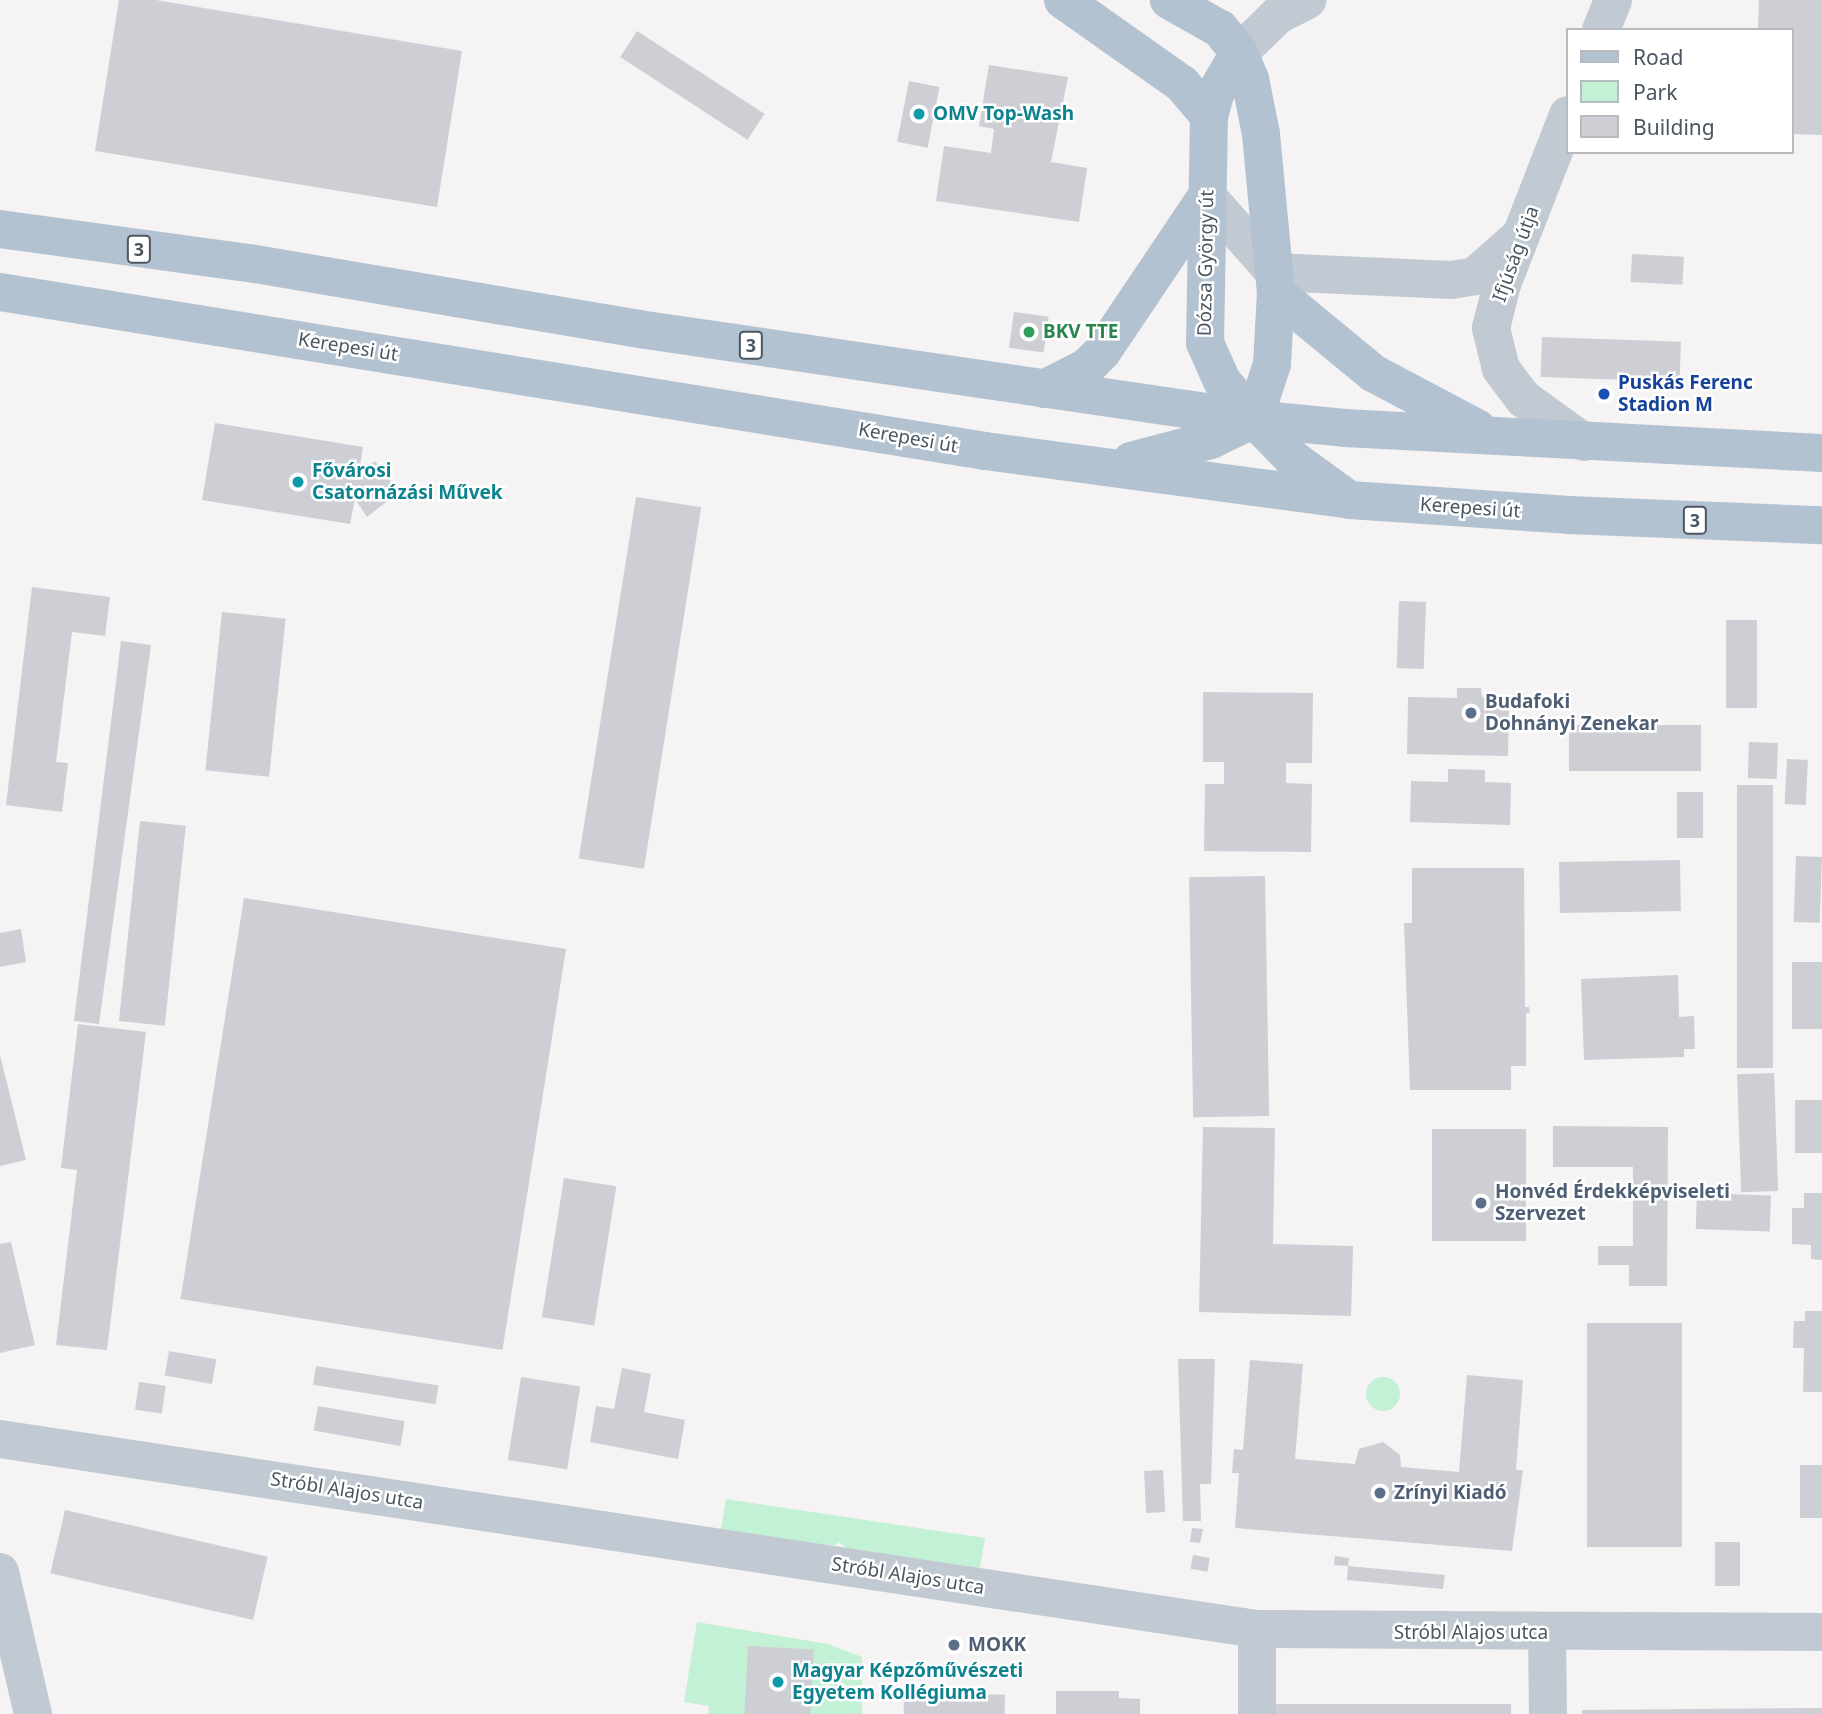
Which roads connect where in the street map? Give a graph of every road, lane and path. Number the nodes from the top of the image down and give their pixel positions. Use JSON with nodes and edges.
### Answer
{"nodes":[{"id":1,"x":1063,"y":0,"type":"edge"},
{"id":2,"x":1169,"y":0,"type":"edge"},
{"id":3,"x":1307,"y":0,"type":"edge"},
{"id":4,"x":1613,"y":0,"type":"edge"},
{"id":5,"x":1602,"y":28,"type":"edge"},
{"id":6,"x":1239,"y":53,"type":"junction"},
{"id":7,"x":1209,"y":116,"type":"junction"},
{"id":8,"x":1564,"y":125,"type":"edge"},
{"id":9,"x":1207,"y":196,"type":"junction"},
{"id":10,"x":10,"y":234,"type":"edge"},
{"id":11,"x":1521,"y":235,"type":"junction"},
{"id":12,"x":1275,"y":283,"type":"junction"},
{"id":13,"x":0,"y":292,"type":"edge"},
{"id":14,"x":1044,"y":389,"type":"junction"},
{"id":15,"x":1254,"y":419,"type":"junction"},
{"id":16,"x":1494,"y":436,"type":"junction"},
{"id":17,"x":1584,"y":442,"type":"junction"},
{"id":18,"x":1822,"y":453,"type":"edge"},
{"id":19,"x":1102,"y":467,"type":"junction"},
{"id":20,"x":1350,"y":500,"type":"junction"},
{"id":21,"x":1822,"y":525,"type":"edge"},
{"id":22,"x":0,"y":1439,"type":"edge"},
{"id":23,"x":0,"y":1572,"type":"edge"},
{"id":24,"x":1257,"y":1629,"type":"junction"},
{"id":25,"x":1822,"y":1632,"type":"edge"},
{"id":26,"x":1547,"y":1634,"type":"junction"},
{"id":27,"x":33,"y":1714,"type":"edge"},
{"id":28,"x":1257,"y":1714,"type":"edge"},
{"id":29,"x":1548,"y":1714,"type":"edge"}],
"edges":[{"from":1,"to":7,"type":"main road"},
{"from":2,"to":6,"type":"main road"},
{"from":3,"to":6,"type":"street"},
{"from":4,"to":5,"type":"street"},
{"from":6,"to":7,"type":"main road","name":"Dózsa György út"},
{"from":6,"to":12,"type":"main road"},
{"from":7,"to":9,"type":"main road","name":"Dózsa György út"},
{"from":8,"to":11,"type":"street","name":"Ifjúság útja"},
{"from":9,"to":12,"type":"street"},
{"from":9,"to":14,"type":"main road"},
{"from":9,"to":15,"type":"main road","name":"Dózsa György út"},
{"from":10,"to":14,"type":"main road","number":"3"},
{"from":11,"to":12,"type":"street"},
{"from":11,"to":17,"type":"street","name":"Ifjúság útja"},
{"from":12,"to":15,"type":"main road"},
{"from":12,"to":16,"type":"main road"},
{"from":13,"to":19,"type":"main road","name":"Kerepesi út","number":"3"},
{"from":14,"to":15,"type":"main road","number":"3"},
{"from":15,"to":16,"type":"main road","number":"3"},
{"from":15,"to":19,"type":"main road"},
{"from":15,"to":20,"type":"main road","name":"Dózsa György út"},
{"from":16,"to":17,"type":"main road","number":"3"},
{"from":17,"to":18,"type":"main road","number":"3"},
{"from":19,"to":20,"type":"main road","name":"Kerepesi út","number":"3"},
{"from":20,"to":21,"type":"main road","name":"Kerepesi út","number":"3"},
{"from":22,"to":24,"type":"street","name":"Stróbl Alajos utca"},
{"from":23,"to":27,"type":"street"},
{"from":24,"to":26,"type":"street","name":"Stróbl Alajos utca"},
{"from":24,"to":28,"type":"street"},
{"from":25,"to":26,"type":"street","name":"Stróbl Alajos utca"},
{"from":26,"to":29,"type":"street"}]}
